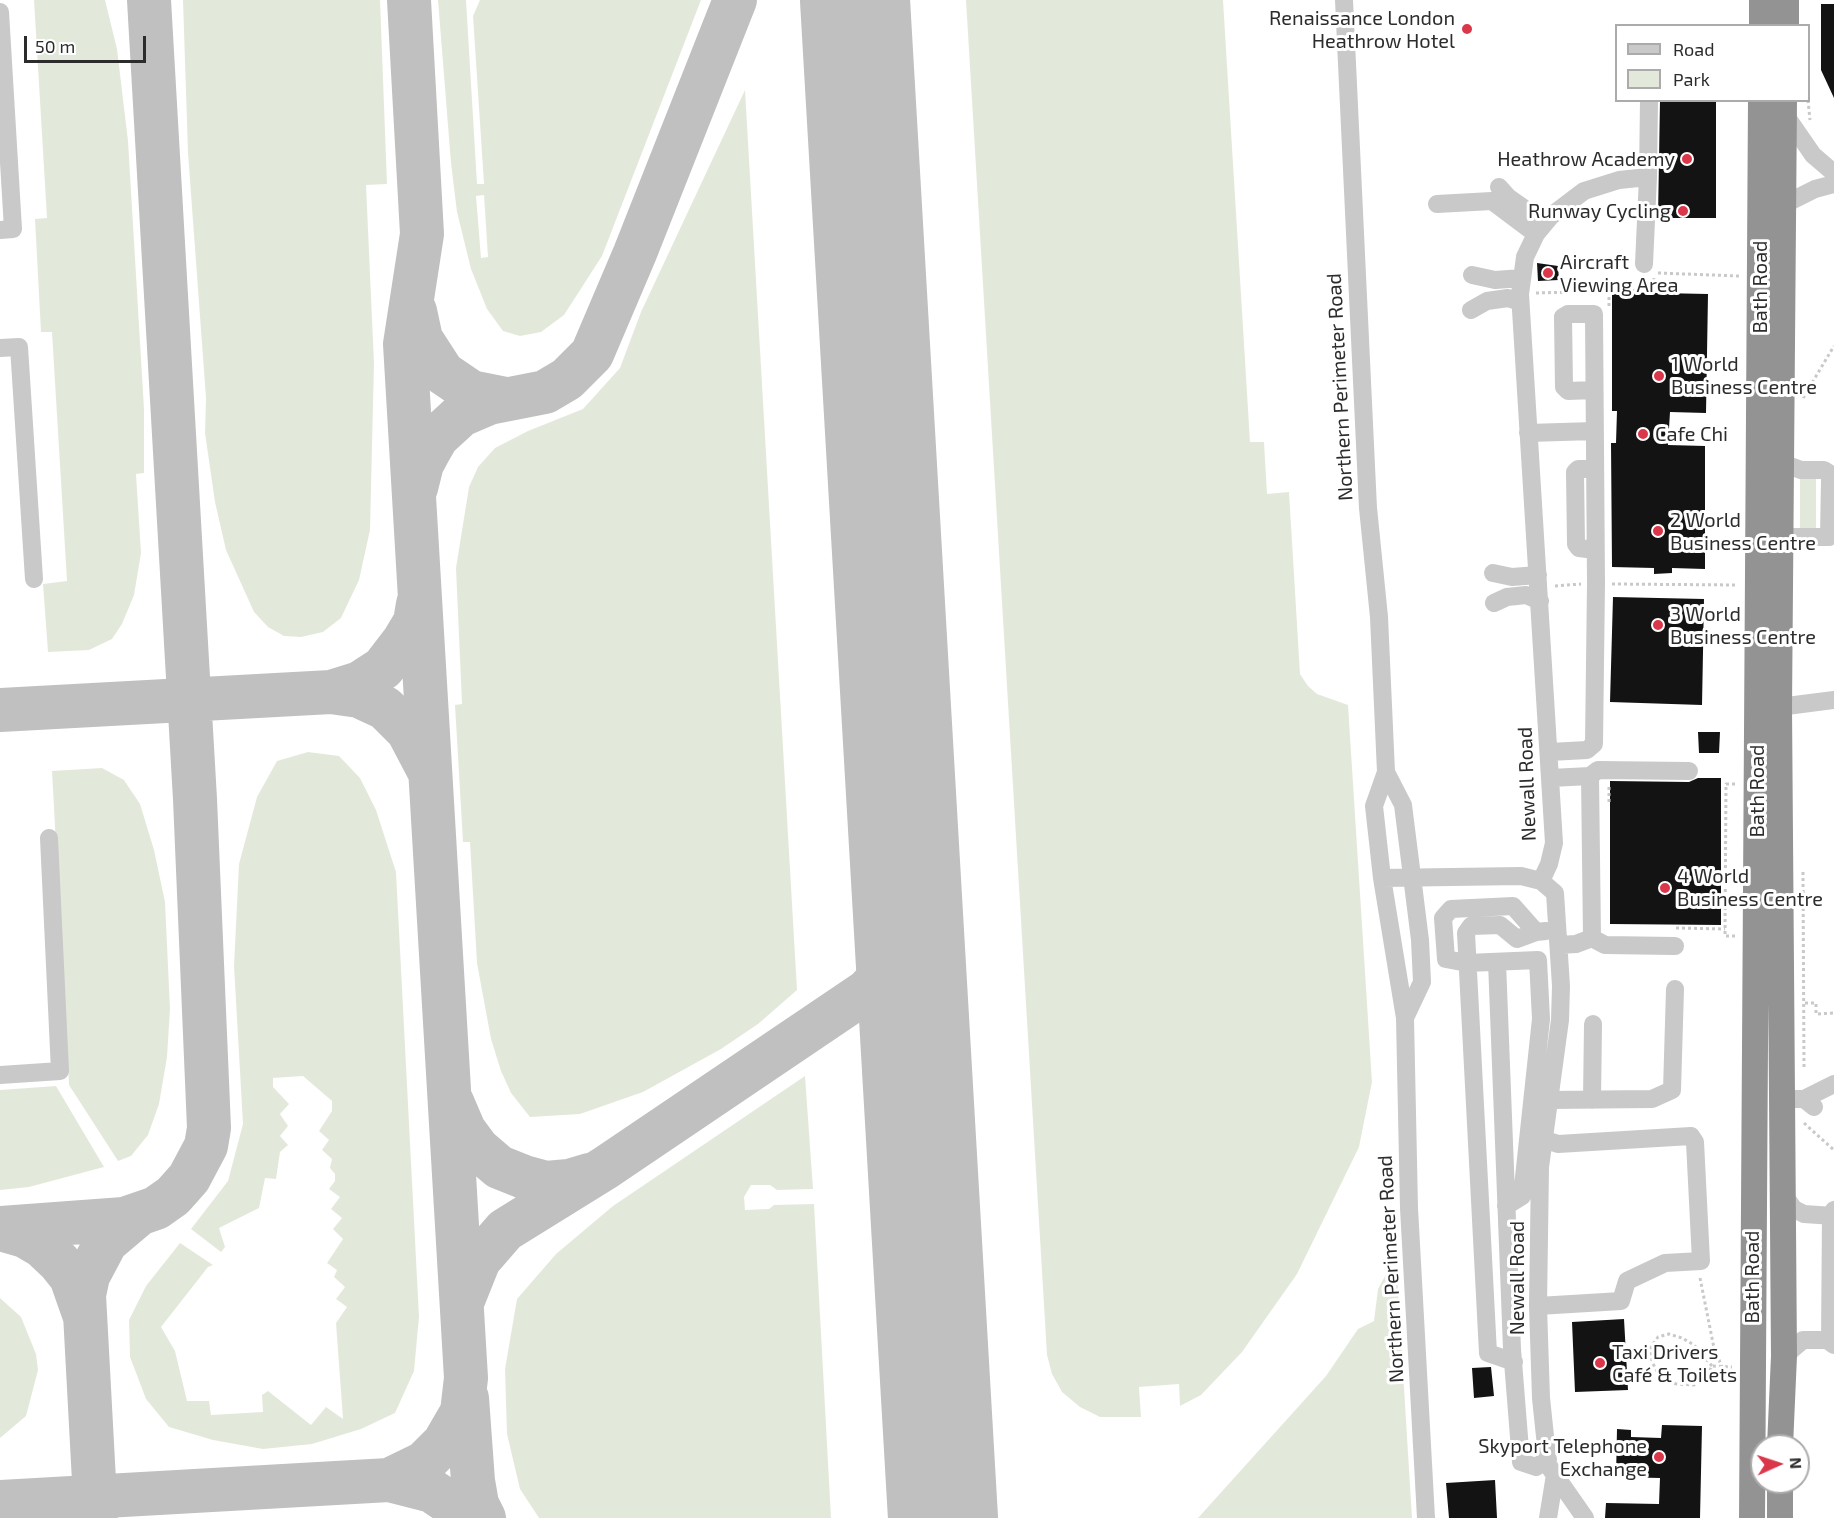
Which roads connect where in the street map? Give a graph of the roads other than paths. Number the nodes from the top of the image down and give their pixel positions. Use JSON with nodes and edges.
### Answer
{"nodes":[{"id":1,"x":1344,"y":0,"type":"edge"},
{"id":2,"x":1762,"y":0,"type":"edge"},
{"id":3,"x":1786,"y":0,"type":"edge"},
{"id":4,"x":0,"y":12,"type":"edge"},
{"id":5,"x":1762,"y":24,"type":"edge"},
{"id":6,"x":1786,"y":24,"type":"edge"},
{"id":7,"x":1649,"y":102,"type":"edge"},
{"id":8,"x":1761,"y":102,"type":"edge"},
{"id":9,"x":1784,"y":107,"type":"edge"},
{"id":10,"x":1834,"y":173,"type":"edge"},
{"id":11,"x":1648,"y":177,"type":"junction"},
{"id":12,"x":1834,"y":184,"type":"edge"},
{"id":13,"x":1499,"y":187,"type":"dead end"},
{"id":14,"x":1437,"y":204,"type":"dead end"},
{"id":15,"x":1783,"y":205,"type":"junction"},
{"id":16,"x":1541,"y":229,"type":"junction"},
{"id":17,"x":0,"y":230,"type":"edge"},
{"id":18,"x":1644,"y":264,"type":"dead end"},
{"id":19,"x":1472,"y":275,"type":"dead end"},
{"id":20,"x":1521,"y":291,"type":"junction"},
{"id":21,"x":1471,"y":310,"type":"dead end"},
{"id":22,"x":0,"y":348,"type":"edge"},
{"id":23,"x":1594,"y":390,"type":"junction"},
{"id":24,"x":1594,"y":431,"type":"junction"},
{"id":25,"x":1528,"y":433,"type":"junction"},
{"id":26,"x":1782,"y":463,"type":"junction"},
{"id":27,"x":1781,"y":537,"type":"junction"},
{"id":28,"x":1493,"y":573,"type":"dead end"},
{"id":29,"x":34,"y":579,"type":"dead end"},
{"id":30,"x":1539,"y":587,"type":"junction"},
{"id":31,"x":1494,"y":603,"type":"dead end"},
{"id":32,"x":1834,"y":700,"type":"edge"},
{"id":33,"x":1779,"y":706,"type":"junction"},
{"id":34,"x":1550,"y":752,"type":"junction"},
{"id":35,"x":1689,"y":771,"type":"dead end"},
{"id":36,"x":1386,"y":772,"type":"junction"},
{"id":37,"x":1590,"y":776,"type":"junction"},
{"id":38,"x":1551,"y":778,"type":"junction"},
{"id":39,"x":49,"y":838,"type":"dead end"},
{"id":40,"x":1412,"y":877,"type":"junction"},
{"id":41,"x":1382,"y":879,"type":"junction"},
{"id":42,"x":1541,"y":881,"type":"junction"},
{"id":43,"x":1558,"y":924,"type":"junction"},
{"id":44,"x":1536,"y":932,"type":"junction"},
{"id":45,"x":1592,"y":938,"type":"junction"},
{"id":46,"x":1558,"y":945,"type":"junction"},
{"id":47,"x":1675,"y":946,"type":"dead end"},
{"id":48,"x":1461,"y":962,"type":"junction"},
{"id":49,"x":1497,"y":962,"type":"junction"},
{"id":50,"x":1675,"y":989,"type":"dead end"},
{"id":51,"x":1405,"y":1018,"type":"junction"},
{"id":52,"x":1593,"y":1024,"type":"dead end"},
{"id":53,"x":0,"y":1075,"type":"edge"},
{"id":54,"x":1834,"y":1084,"type":"edge"},
{"id":55,"x":1548,"y":1100,"type":"junction"},
{"id":56,"x":1592,"y":1100,"type":"junction"},
{"id":57,"x":1800,"y":1102,"type":"junction"},
{"id":58,"x":1543,"y":1139,"type":"junction"},
{"id":59,"x":1783,"y":1194,"type":"junction"},
{"id":60,"x":1506,"y":1206,"type":"junction"},
{"id":61,"x":1833,"y":1214,"type":"edge"},
{"id":62,"x":1538,"y":1306,"type":"junction"},
{"id":63,"x":1833,"y":1342,"type":"edge"},
{"id":64,"x":1784,"y":1356,"type":"junction"},
{"id":65,"x":1514,"y":1362,"type":"junction"},
{"id":66,"x":1781,"y":1434,"type":"edge"},
{"id":67,"x":1552,"y":1467,"type":"junction"},
{"id":68,"x":1780,"y":1494,"type":"edge"},
{"id":69,"x":1426,"y":1518,"type":"edge"},
{"id":70,"x":1548,"y":1518,"type":"edge"},
{"id":71,"x":1585,"y":1518,"type":"edge"},
{"id":72,"x":1752,"y":1518,"type":"edge"},
{"id":73,"x":1780,"y":1518,"type":"edge"}],
"edges":[{"from":1,"to":36,"type":"street","name":"Northern Perimeter Road"},
{"from":2,"to":5,"type":"highway"},
{"from":3,"to":6,"type":"highway"},
{"from":4,"to":17,"type":"street"},
{"from":7,"to":11,"type":"street"},
{"from":8,"to":72,"type":"highway","name":"Bath Road"},
{"from":9,"to":10,"type":"street"},
{"from":9,"to":15,"type":"highway","name":"Bath Road"},
{"from":11,"to":16,"type":"street","name":"Newall Road"},
{"from":11,"to":18,"type":"street"},
{"from":12,"to":15,"type":"street"},
{"from":13,"to":16,"type":"street"},
{"from":14,"to":16,"type":"street"},
{"from":15,"to":26,"type":"highway","name":"Bath Road"},
{"from":16,"to":20,"type":"street","name":"Newall Road"},
{"from":19,"to":20,"type":"street"},
{"from":20,"to":21,"type":"street"},
{"from":20,"to":25,"type":"street","name":"Newall Road"},
{"from":22,"to":29,"type":"street"},
{"from":23,"to":23,"type":"street"},
{"from":23,"to":24,"type":"street"},
{"from":24,"to":25,"type":"street"},
{"from":24,"to":34,"type":"street"},
{"from":25,"to":30,"type":"street","name":"Newall Road"},
{"from":26,"to":27,"type":"highway","name":"Bath Road"},
{"from":26,"to":27,"type":"street"},
{"from":27,"to":33,"type":"highway","name":"Bath Road"},
{"from":28,"to":30,"type":"street"},
{"from":30,"to":31,"type":"street"},
{"from":30,"to":34,"type":"street","name":"Newall Road"},
{"from":32,"to":33,"type":"street"},
{"from":33,"to":57,"type":"highway","name":"Bath Road"},
{"from":34,"to":38,"type":"street","name":"Newall Road"},
{"from":35,"to":37,"type":"street"},
{"from":36,"to":40,"type":"street","name":"Northern Perimeter Road"},
{"from":36,"to":41,"type":"street","name":"Northern Perimeter Road"},
{"from":37,"to":38,"type":"street"},
{"from":37,"to":45,"type":"street"},
{"from":38,"to":42,"type":"street","name":"Newall Road"},
{"from":39,"to":53,"type":"street"},
{"from":40,"to":41,"type":"street"},
{"from":40,"to":42,"type":"street"},
{"from":40,"to":51,"type":"street","name":"Northern Perimeter Road"},
{"from":41,"to":51,"type":"street","name":"Northern Perimeter Road"},
{"from":42,"to":43,"type":"street","name":"Newall Road"},
{"from":43,"to":44,"type":"street"},
{"from":43,"to":46,"type":"street","name":"Newall Road"},
{"from":44,"to":48,"type":"street"},
{"from":44,"to":48,"type":"street"},
{"from":45,"to":46,"type":"street"},
{"from":45,"to":47,"type":"street"},
{"from":46,"to":55,"type":"street","name":"Newall Road"},
{"from":48,"to":49,"type":"street"},
{"from":48,"to":65,"type":"street"},
{"from":49,"to":60,"type":"street"},
{"from":49,"to":60,"type":"street"},
{"from":50,"to":56,"type":"street"},
{"from":51,"to":69,"type":"street","name":"Northern Perimeter Road"},
{"from":52,"to":56,"type":"street"},
{"from":54,"to":57,"type":"street"},
{"from":55,"to":56,"type":"street"},
{"from":55,"to":58,"type":"street","name":"Newall Road"},
{"from":57,"to":59,"type":"highway","name":"Bath Road"},
{"from":58,"to":62,"type":"street","name":"Newall Road"},
{"from":58,"to":62,"type":"street"},
{"from":59,"to":61,"type":"street"},
{"from":59,"to":64,"type":"highway","name":"Bath Road"},
{"from":60,"to":65,"type":"street"},
{"from":61,"to":63,"type":"street"},
{"from":62,"to":67,"type":"street","name":"Newall Road"},
{"from":63,"to":64,"type":"street"},
{"from":64,"to":66,"type":"highway","name":"Bath Road"},
{"from":65,"to":67,"type":"street"},
{"from":67,"to":70,"type":"street"},
{"from":67,"to":71,"type":"street","name":"Newall Road"},
{"from":68,"to":73,"type":"highway"}]}
